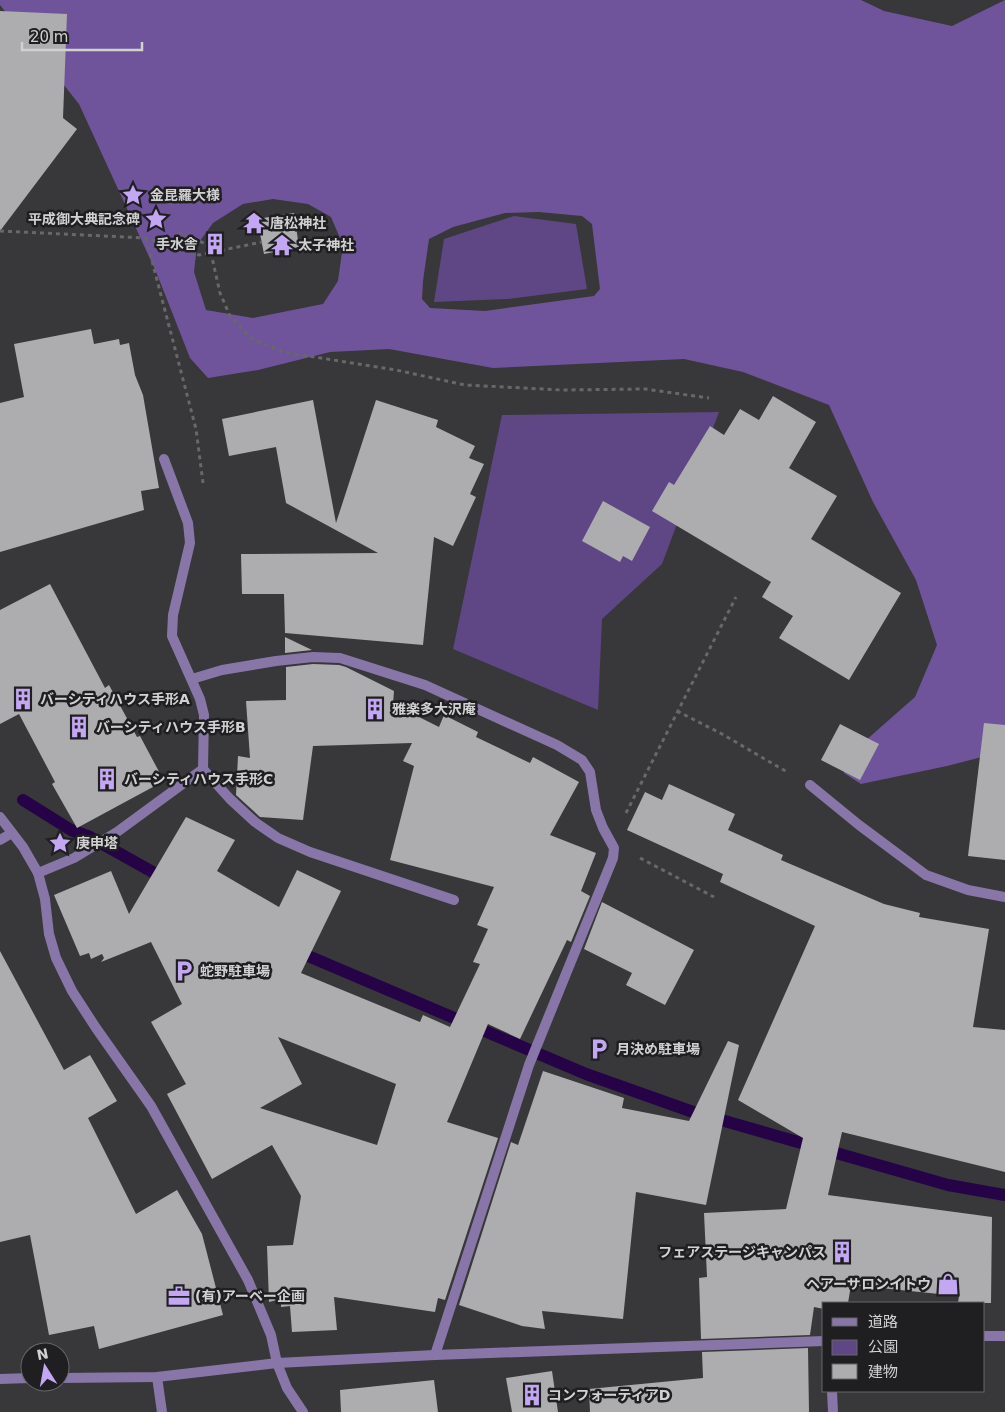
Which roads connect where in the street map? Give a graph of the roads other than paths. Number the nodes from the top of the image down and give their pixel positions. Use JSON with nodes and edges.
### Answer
{"nodes":[{"id":1,"x":164,"y":458,"type":"dead end"},
{"id":2,"x":192,"y":679,"type":"junction"},
{"id":3,"x":203,"y":769,"type":"junction"},
{"id":4,"x":810,"y":784,"type":"road end"},
{"id":5,"x":0,"y":816,"type":"edge"},
{"id":6,"x":12,"y":833,"type":"junction"},
{"id":7,"x":0,"y":840,"type":"edge"},
{"id":8,"x":38,"y":873,"type":"junction"},
{"id":9,"x":1005,"y":897,"type":"edge"},
{"id":10,"x":454,"y":900,"type":"dead end"},
{"id":11,"x":985,"y":1336,"type":"edge"},
{"id":12,"x":1005,"y":1336,"type":"edge"},
{"id":13,"x":822,"y":1341,"type":"edge"},
{"id":14,"x":435,"y":1355,"type":"junction"},
{"id":15,"x":277,"y":1363,"type":"junction"},
{"id":16,"x":157,"y":1377,"type":"junction"},
{"id":17,"x":20,"y":1378,"type":"edge"},
{"id":18,"x":70,"y":1378,"type":"edge"},
{"id":19,"x":0,"y":1379,"type":"edge"},
{"id":20,"x":832,"y":1392,"type":"edge"},
{"id":21,"x":162,"y":1412,"type":"edge"},
{"id":22,"x":303,"y":1412,"type":"edge"},
{"id":23,"x":833,"y":1412,"type":"edge"}],
"edges":[{"from":1,"to":2,"type":"street"},
{"from":2,"to":3,"type":"street"},
{"from":2,"to":14,"type":"street"},
{"from":3,"to":8,"type":"street"},
{"from":3,"to":10,"type":"street"},
{"from":4,"to":9,"type":"street"},
{"from":5,"to":6,"type":"street"},
{"from":6,"to":7,"type":"street"},
{"from":6,"to":8,"type":"street"},
{"from":8,"to":15,"type":"street"},
{"from":11,"to":12,"type":"street"},
{"from":13,"to":14,"type":"street"},
{"from":14,"to":15,"type":"street"},
{"from":15,"to":16,"type":"street"},
{"from":15,"to":22,"type":"street"},
{"from":16,"to":18,"type":"street"},
{"from":16,"to":21,"type":"street"},
{"from":17,"to":19,"type":"street"},
{"from":20,"to":23,"type":"street"}]}
